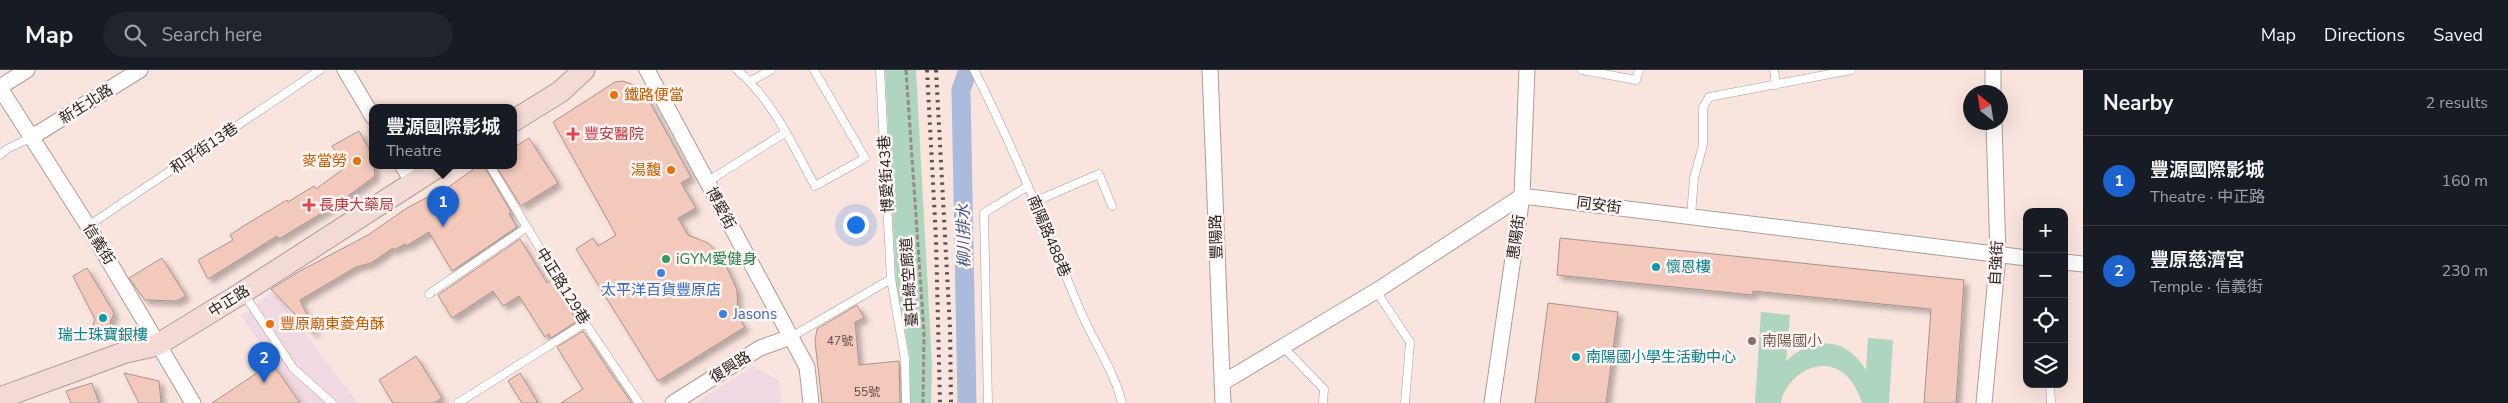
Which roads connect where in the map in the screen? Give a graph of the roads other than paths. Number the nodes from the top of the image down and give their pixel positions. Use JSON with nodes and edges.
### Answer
{"nodes":[{"id":1,"x":27,"y":70,"type":"edge"},
{"id":2,"x":140,"y":70,"type":"edge"},
{"id":3,"x":320,"y":70,"type":"edge"},
{"id":4,"x":345,"y":70,"type":"edge"},
{"id":5,"x":584,"y":70,"type":"edge"},
{"id":6,"x":647,"y":70,"type":"edge"},
{"id":7,"x":737,"y":70,"type":"edge"},
{"id":8,"x":771,"y":70,"type":"edge"},
{"id":9,"x":814,"y":70,"type":"edge"},
{"id":10,"x":880,"y":70,"type":"edge"},
{"id":11,"x":974,"y":70,"type":"edge"},
{"id":12,"x":1210,"y":70,"type":"edge"},
{"id":13,"x":1528,"y":70,"type":"edge"},
{"id":14,"x":1582,"y":70,"type":"edge"},
{"id":15,"x":1639,"y":70,"type":"edge"},
{"id":16,"x":1774,"y":70,"type":"edge"},
{"id":17,"x":1851,"y":70,"type":"edge"},
{"id":18,"x":1993,"y":70,"type":"edge"},
{"id":19,"x":751,"y":81,"type":"junction"},
{"id":20,"x":1776,"y":84,"type":"junction"},
{"id":21,"x":1994,"y":85,"type":"edge"},
{"id":22,"x":0,"y":88,"type":"edge"},
{"id":23,"x":369,"y":110,"type":"edge"},
{"id":24,"x":517,"y":119,"type":"edge"},
{"id":25,"x":1994,"y":130,"type":"edge"},
{"id":26,"x":786,"y":132,"type":"junction"},
{"id":27,"x":32,"y":138,"type":"junction"},
{"id":28,"x":0,"y":155,"type":"edge"},
{"id":29,"x":427,"y":169,"type":"edge"},
{"id":30,"x":492,"y":169,"type":"edge"},
{"id":31,"x":408,"y":174,"type":"edge"},
{"id":32,"x":707,"y":182,"type":"junction"},
{"id":33,"x":1028,"y":186,"type":"junction"},
{"id":34,"x":1522,"y":196,"type":"junction"},
{"id":35,"x":1036,"y":200,"type":"junction"},
{"id":36,"x":1112,"y":206,"type":"dead end"},
{"id":37,"x":1691,"y":216,"type":"junction"},
{"id":38,"x":88,"y":226,"type":"junction"},
{"id":39,"x":526,"y":228,"type":"junction"},
{"id":40,"x":1998,"y":256,"type":"junction"},
{"id":41,"x":2023,"y":258,"type":"edge"},
{"id":42,"x":2068,"y":262,"type":"edge"},
{"id":43,"x":2083,"y":264,"type":"edge"},
{"id":44,"x":891,"y":279,"type":"junction"},
{"id":45,"x":1376,"y":291,"type":"junction"},
{"id":46,"x":242,"y":293,"type":"junction"},
{"id":47,"x":429,"y":294,"type":"dead end"},
{"id":48,"x":585,"y":322,"type":"junction"},
{"id":49,"x":791,"y":337,"type":"junction"},
{"id":50,"x":157,"y":345,"type":"junction"},
{"id":51,"x":1284,"y":347,"type":"junction"},
{"id":52,"x":1222,"y":383,"type":"junction"},
{"id":53,"x":2050,"y":388,"type":"edge"},
{"id":54,"x":0,"y":398,"type":"edge"},
{"id":55,"x":193,"y":403,"type":"edge"},
{"id":56,"x":332,"y":403,"type":"edge"},
{"id":57,"x":458,"y":403,"type":"edge"},
{"id":58,"x":639,"y":403,"type":"edge"},
{"id":59,"x":673,"y":403,"type":"edge"},
{"id":60,"x":811,"y":403,"type":"edge"},
{"id":61,"x":906,"y":403,"type":"edge"},
{"id":62,"x":988,"y":403,"type":"edge"},
{"id":63,"x":1122,"y":403,"type":"edge"},
{"id":64,"x":1223,"y":403,"type":"edge"},
{"id":65,"x":1323,"y":403,"type":"edge"},
{"id":66,"x":1405,"y":403,"type":"edge"},
{"id":67,"x":1492,"y":403,"type":"edge"},
{"id":68,"x":1984,"y":403,"type":"edge"},
{"id":69,"x":2051,"y":403,"type":"edge"}],
"edges":[{"from":1,"to":22,"type":"street"},
{"from":2,"to":27,"type":"street","name":"新生北路"},
{"from":3,"to":38,"type":"lane","name":"和平街13巷"},
{"from":4,"to":23,"type":"street"},
{"from":5,"to":24,"type":"street"},
{"from":6,"to":32,"type":"street","name":"博愛街"},
{"from":7,"to":19,"type":"lane"},
{"from":8,"to":19,"type":"lane"},
{"from":9,"to":26,"type":"lane"},
{"from":10,"to":44,"type":"lane","name":"博愛街43巷"},
{"from":11,"to":33,"type":"lane","name":"南陽路488巷"},
{"from":12,"to":52,"type":"street","name":"豐陽路"},
{"from":13,"to":34,"type":"street","name":"惠陽街"},
{"from":14,"to":15,"type":"lane"},
{"from":16,"to":20,"type":"lane"},
{"from":17,"to":20,"type":"lane"},
{"from":18,"to":21,"type":"street"},
{"from":19,"to":26,"type":"lane"},
{"from":20,"to":37,"type":"lane"},
{"from":22,"to":27,"type":"street","name":"信義街"},
{"from":25,"to":40,"type":"street","name":"自強街"},
{"from":26,"to":32,"type":"lane"},
{"from":27,"to":28,"type":"lane"},
{"from":27,"to":38,"type":"street","name":"信義街"},
{"from":29,"to":31,"type":"street","name":"中正路"},
{"from":30,"to":39,"type":"lane","name":"中正路129巷"},
{"from":31,"to":46,"type":"street","name":"中正路"},
{"from":32,"to":49,"type":"street","name":"博愛街"},
{"from":33,"to":35,"type":"lane","name":"南陽路488巷"},
{"from":33,"to":62,"type":"lane"},
{"from":34,"to":37,"type":"street","name":"同安街"},
{"from":34,"to":45,"type":"street"},
{"from":34,"to":67,"type":"street","name":"惠陽街"},
{"from":35,"to":36,"type":"lane"},
{"from":35,"to":63,"type":"lane","name":"南陽路488巷"},
{"from":37,"to":40,"type":"street","name":"同安街"},
{"from":38,"to":50,"type":"street","name":"信義街"},
{"from":39,"to":47,"type":"lane"},
{"from":39,"to":48,"type":"lane","name":"中正路129巷"},
{"from":40,"to":41,"type":"street","name":"同安街"},
{"from":40,"to":68,"type":"street","name":"自強街"},
{"from":42,"to":43,"type":"street"},
{"from":44,"to":49,"type":"lane"},
{"from":44,"to":61,"type":"lane","name":"博愛街43巷"},
{"from":45,"to":51,"type":"street"},
{"from":45,"to":66,"type":"lane"},
{"from":46,"to":50,"type":"street","name":"中正路"},
{"from":46,"to":56,"type":"lane"},
{"from":48,"to":57,"type":"lane"},
{"from":48,"to":58,"type":"lane","name":"中正路129巷"},
{"from":49,"to":59,"type":"street","name":"復興路"},
{"from":49,"to":60,"type":"street","name":"博愛街"},
{"from":50,"to":54,"type":"street","name":"中正路"},
{"from":50,"to":55,"type":"street","name":"信義街"},
{"from":51,"to":52,"type":"street"},
{"from":51,"to":65,"type":"lane"},
{"from":52,"to":64,"type":"street","name":"豐陽路"},
{"from":53,"to":69,"type":"lane"}]}
